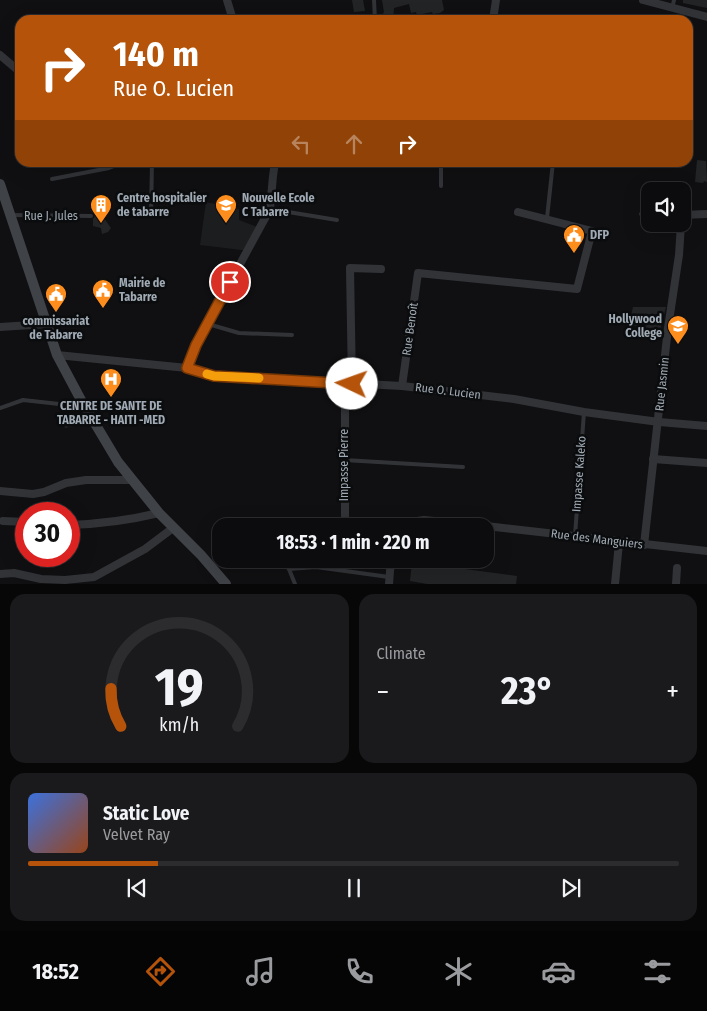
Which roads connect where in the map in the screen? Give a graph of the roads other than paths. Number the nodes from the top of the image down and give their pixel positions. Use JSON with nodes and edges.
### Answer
{"nodes":[{"id":1,"x":227,"y":0,"type":"edge"},
{"id":2,"x":374,"y":0,"type":"edge"},
{"id":3,"x":496,"y":0,"type":"edge"},
{"id":4,"x":643,"y":0,"type":"edge"},
{"id":5,"x":674,"y":0,"type":"edge"},
{"id":6,"x":672,"y":9,"type":"junction"},
{"id":7,"x":232,"y":15,"type":"edge"},
{"id":8,"x":375,"y":15,"type":"edge"},
{"id":9,"x":493,"y":15,"type":"edge"},
{"id":10,"x":707,"y":17,"type":"edge"},
{"id":11,"x":0,"y":56,"type":"edge"},
{"id":12,"x":15,"y":68,"type":"edge"},
{"id":13,"x":112,"y":167,"type":"edge"},
{"id":14,"x":152,"y":167,"type":"edge"},
{"id":15,"x":274,"y":167,"type":"edge"},
{"id":16,"x":441,"y":167,"type":"edge"},
{"id":17,"x":552,"y":167,"type":"edge"},
{"id":18,"x":52,"y":179,"type":"dead end"},
{"id":19,"x":0,"y":184,"type":"edge"},
{"id":20,"x":441,"y":186,"type":"dead end"},
{"id":21,"x":270,"y":209,"type":"junction"},
{"id":22,"x":518,"y":212,"type":"dead end"},
{"id":23,"x":707,"y":214,"type":"edge"},
{"id":24,"x":11,"y":215,"type":"junction"},
{"id":25,"x":151,"y":215,"type":"dead end"},
{"id":26,"x":691,"y":215,"type":"edge"},
{"id":27,"x":91,"y":216,"type":"dead end"},
{"id":28,"x":547,"y":218,"type":"junction"},
{"id":29,"x":337,"y":220,"type":"dead end"},
{"id":30,"x":681,"y":232,"type":"edge"},
{"id":31,"x":381,"y":269,"type":"dead end"},
{"id":32,"x":47,"y":324,"type":"junction"},
{"id":33,"x":208,"y":324,"type":"junction"},
{"id":34,"x":0,"y":327,"type":"edge"},
{"id":35,"x":292,"y":334,"type":"dead end"},
{"id":36,"x":57,"y":355,"type":"junction"},
{"id":37,"x":187,"y":368,"type":"junction"},
{"id":38,"x":348,"y":384,"type":"junction"},
{"id":39,"x":402,"y":386,"type":"junction"},
{"id":40,"x":81,"y":400,"type":"junction"},
{"id":41,"x":0,"y":408,"type":"edge"},
{"id":42,"x":584,"y":412,"type":"junction"},
{"id":43,"x":659,"y":422,"type":"junction"},
{"id":44,"x":707,"y":426,"type":"edge"},
{"id":45,"x":653,"y":459,"type":"junction"},
{"id":46,"x":344,"y":460,"type":"junction"},
{"id":47,"x":707,"y":463,"type":"edge"},
{"id":48,"x":463,"y":466,"type":"dead end"},
{"id":49,"x":132,"y":480,"type":"junction"},
{"id":50,"x":0,"y":491,"type":"edge"},
{"id":51,"x":160,"y":513,"type":"junction"},
{"id":52,"x":345,"y":516,"type":"dead end"},
{"id":53,"x":3,"y":521,"type":"dead end"},
{"id":54,"x":15,"y":522,"type":"edge"},
{"id":55,"x":80,"y":525,"type":"edge"},
{"id":56,"x":494,"y":527,"type":"edge"},
{"id":57,"x":173,"y":528,"type":"junction"},
{"id":58,"x":575,"y":536,"type":"junction"},
{"id":59,"x":619,"y":543,"type":"junction"},
{"id":60,"x":644,"y":545,"type":"junction"},
{"id":61,"x":707,"y":551,"type":"edge"},
{"id":62,"x":677,"y":568,"type":"dead end"},
{"id":63,"x":289,"y":569,"type":"joint"},
{"id":64,"x":0,"y":574,"type":"edge"},
{"id":65,"x":389,"y":580,"type":"edge"},
{"id":66,"x":226,"y":584,"type":"edge"},
{"id":67,"x":295,"y":584,"type":"edge"},
{"id":68,"x":615,"y":584,"type":"edge"},
{"id":69,"x":676,"y":584,"type":"edge"}],
"edges":[{"from":1,"to":7,"type":"street"},
{"from":2,"to":8,"type":"lane"},
{"from":3,"to":9,"type":"street"},
{"from":4,"to":6,"type":"street"},
{"from":5,"to":6,"type":"lane"},
{"from":6,"to":10,"type":"street"},
{"from":11,"to":12,"type":"street"},
{"from":13,"to":18,"type":"lane"},
{"from":14,"to":25,"type":"lane"},
{"from":15,"to":21,"type":"street"},
{"from":16,"to":20,"type":"lane"},
{"from":17,"to":28,"type":"lane"},
{"from":19,"to":24,"type":"main road"},
{"from":21,"to":29,"type":"lane"},
{"from":21,"to":33,"type":"street"},
{"from":22,"to":28,"type":"street"},
{"from":23,"to":26,"type":"street"},
{"from":24,"to":27,"type":"lane","name":"Rue J. Jules"},
{"from":24,"to":32,"type":"main road"},
{"from":28,"to":39,"type":"street","name":"Rue Benoît"},
{"from":30,"to":43,"type":"street","name":"Rue Jasmin"},
{"from":31,"to":38,"type":"street","name":"Impasse Pierre"},
{"from":32,"to":34,"type":"street"},
{"from":32,"to":36,"type":"main road"},
{"from":33,"to":35,"type":"lane"},
{"from":33,"to":37,"type":"street"},
{"from":36,"to":37,"type":"street","name":"Rue O. Lucien"},
{"from":36,"to":40,"type":"main road"},
{"from":37,"to":38,"type":"street","name":"Rue O. Lucien"},
{"from":38,"to":39,"type":"street","name":"Rue O. Lucien"},
{"from":38,"to":46,"type":"street","name":"Impasse Pierre"},
{"from":39,"to":42,"type":"street","name":"Rue O. Lucien"},
{"from":40,"to":41,"type":"lane"},
{"from":40,"to":49,"type":"main road"},
{"from":42,"to":43,"type":"street","name":"Rue O. Lucien"},
{"from":42,"to":58,"type":"lane","name":"Impasse Kaleko"},
{"from":43,"to":44,"type":"street","name":"Rue O. Lucien"},
{"from":43,"to":45,"type":"street","name":"Rue Jasmin"},
{"from":45,"to":47,"type":"street"},
{"from":45,"to":60,"type":"street","name":"Rue Jasmin"},
{"from":46,"to":48,"type":"lane"},
{"from":46,"to":52,"type":"street","name":"Impasse Pierre"},
{"from":49,"to":50,"type":"street"},
{"from":49,"to":51,"type":"main road"},
{"from":51,"to":55,"type":"street"},
{"from":51,"to":57,"type":"main road"},
{"from":53,"to":54,"type":"street"},
{"from":56,"to":58,"type":"street","name":"Rue des Manguiers"},
{"from":57,"to":64,"type":"street"},
{"from":57,"to":66,"type":"main road"},
{"from":58,"to":59,"type":"street","name":"Rue des Manguiers"},
{"from":59,"to":60,"type":"street","name":"Rue des Manguiers"},
{"from":59,"to":68,"type":"street"},
{"from":60,"to":61,"type":"street","name":"Rue des Manguiers"},
{"from":62,"to":69,"type":"street"},
{"from":63,"to":65,"type":"lane"},
{"from":63,"to":67,"type":"lane"}]}
